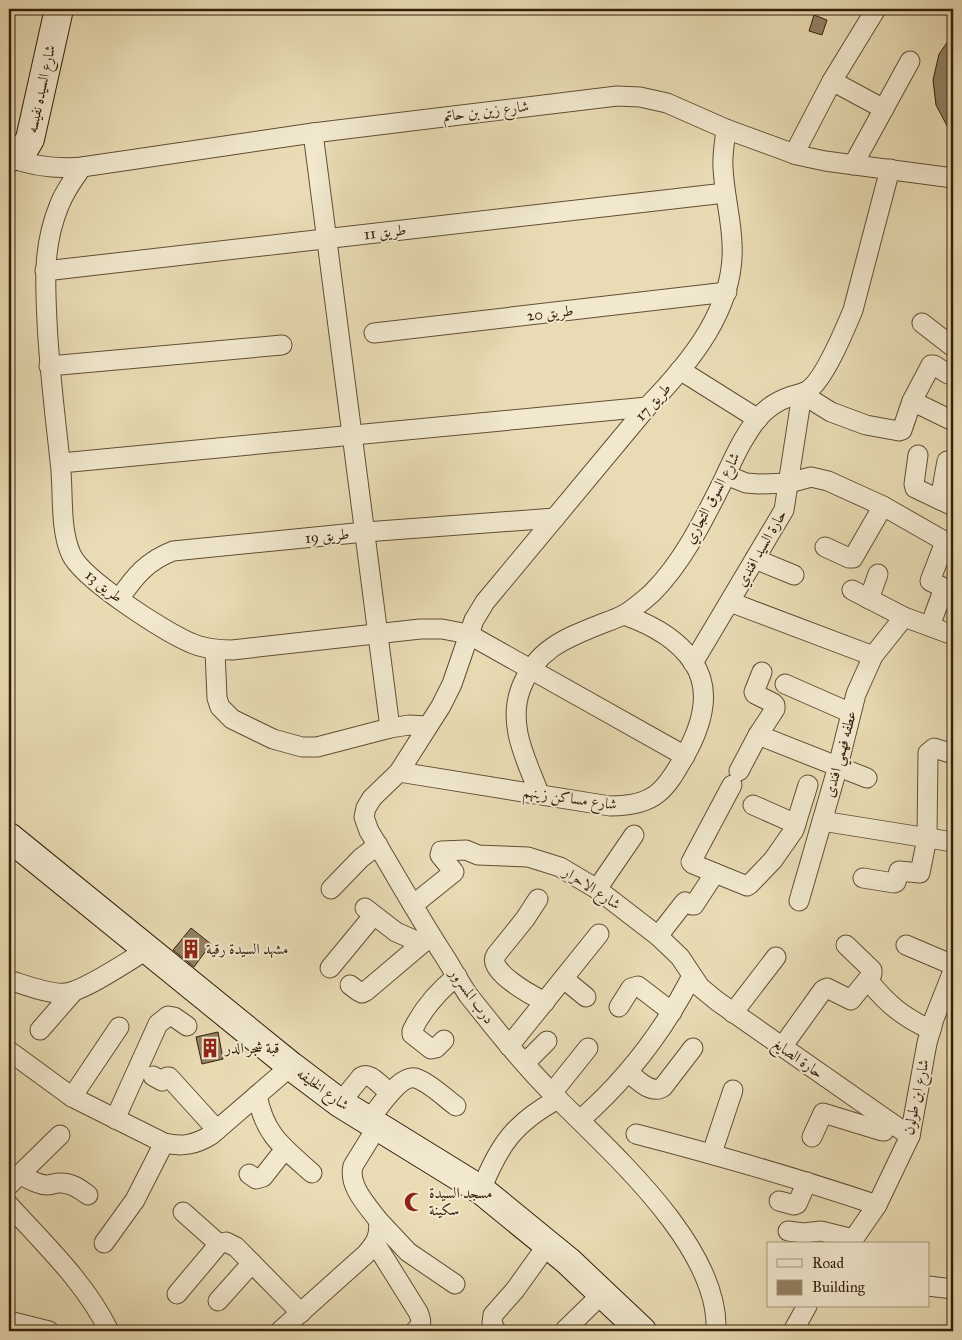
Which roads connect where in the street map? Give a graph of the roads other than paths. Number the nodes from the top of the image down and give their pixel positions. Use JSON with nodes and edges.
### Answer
{"nodes":[{"id":1,"x":58,"y":9,"type":"edge"},
{"id":2,"x":876,"y":9,"type":"edge"},
{"id":3,"x":910,"y":62,"type":"dead end"},
{"id":4,"x":832,"y":81,"type":"junction"},
{"id":5,"x":884,"y":109,"type":"junction"},
{"id":6,"x":726,"y":129,"type":"junction"},
{"id":7,"x":313,"y":133,"type":"junction"},
{"id":8,"x":794,"y":154,"type":"junction"},
{"id":9,"x":10,"y":158,"type":"edge"},
{"id":10,"x":853,"y":165,"type":"junction"},
{"id":11,"x":82,"y":167,"type":"junction"},
{"id":12,"x":890,"y":169,"type":"junction"},
{"id":13,"x":953,"y":178,"type":"edge"},
{"id":14,"x":725,"y":193,"type":"junction"},
{"id":15,"x":326,"y":238,"type":"junction"},
{"id":16,"x":45,"y":271,"type":"junction"},
{"id":17,"x":727,"y":292,"type":"junction"},
{"id":18,"x":922,"y":323,"type":"dead end"},
{"id":19,"x":374,"y":333,"type":"dead end"},
{"id":20,"x":282,"y":345,"type":"dead end"},
{"id":21,"x":953,"y":347,"type":"edge"},
{"id":22,"x":49,"y":366,"type":"junction"},
{"id":23,"x":680,"y":370,"type":"junction"},
{"id":24,"x":953,"y":370,"type":"edge"},
{"id":25,"x":802,"y":394,"type":"junction"},
{"id":26,"x":912,"y":401,"type":"junction"},
{"id":27,"x":647,"y":407,"type":"junction"},
{"id":28,"x":758,"y":419,"type":"junction"},
{"id":29,"x":953,"y":421,"type":"edge"},
{"id":30,"x":352,"y":435,"type":"junction"},
{"id":31,"x":918,"y":455,"type":"dead end"},
{"id":32,"x":947,"y":461,"type":"dead end"},
{"id":33,"x":61,"y":463,"type":"junction"},
{"id":34,"x":726,"y":475,"type":"junction"},
{"id":35,"x":788,"y":482,"type":"junction"},
{"id":36,"x":946,"y":503,"type":"edge"},
{"id":37,"x":883,"y":506,"type":"junction"},
{"id":38,"x":555,"y":518,"type":"junction"},
{"id":39,"x":365,"y":532,"type":"junction"},
{"id":40,"x":949,"y":544,"type":"edge"},
{"id":41,"x":825,"y":548,"type":"dead end"},
{"id":42,"x":756,"y":559,"type":"junction"},
{"id":43,"x":878,"y":574,"type":"dead end"},
{"id":44,"x":794,"y":575,"type":"dead end"},
{"id":45,"x":852,"y":590,"type":"dead end"},
{"id":46,"x":119,"y":599,"type":"junction"},
{"id":47,"x":868,"y":599,"type":"junction"},
{"id":48,"x":730,"y":602,"type":"junction"},
{"id":49,"x":624,"y":615,"type":"junction"},
{"id":50,"x":904,"y":617,"type":"junction"},
{"id":51,"x":930,"y":626,"type":"junction"},
{"id":52,"x":378,"y":632,"type":"junction"},
{"id":53,"x":468,"y":634,"type":"junction"},
{"id":54,"x":953,"y":635,"type":"edge"},
{"id":55,"x":215,"y":650,"type":"junction"},
{"id":56,"x":873,"y":656,"type":"junction"},
{"id":57,"x":694,"y":663,"type":"junction"},
{"id":58,"x":532,"y":670,"type":"junction"},
{"id":59,"x":762,"y":672,"type":"dead end"},
{"id":60,"x":785,"y":684,"type":"dead end"},
{"id":61,"x":851,"y":713,"type":"junction"},
{"id":62,"x":427,"y":726,"type":"junction"},
{"id":63,"x":390,"y":728,"type":"junction"},
{"id":64,"x":758,"y":735,"type":"junction"},
{"id":65,"x":953,"y":754,"type":"edge"},
{"id":66,"x":685,"y":756,"type":"junction"},
{"id":67,"x":838,"y":766,"type":"junction"},
{"id":68,"x":399,"y":772,"type":"junction"},
{"id":69,"x":867,"y":778,"type":"dead end"},
{"id":70,"x":808,"y":785,"type":"dead end"},
{"id":71,"x":539,"y":794,"type":"junction"},
{"id":72,"x":753,"y":805,"type":"dead end"},
{"id":73,"x":822,"y":821,"type":"junction"},
{"id":74,"x":796,"y":824,"type":"junction"},
{"id":75,"x":634,"y":835,"type":"dead end"},
{"id":76,"x":9,"y":837,"type":"edge"},
{"id":77,"x":927,"y":838,"type":"junction"},
{"id":78,"x":953,"y":842,"type":"edge"},
{"id":79,"x":378,"y":846,"type":"junction"},
{"id":80,"x":715,"y":873,"type":"junction"},
{"id":81,"x":863,"y":878,"type":"dead end"},
{"id":82,"x":331,"y":888,"type":"dead end"},
{"id":83,"x":598,"y":889,"type":"junction"},
{"id":84,"x":538,"y":899,"type":"dead end"},
{"id":85,"x":800,"y":902,"type":"dead end"},
{"id":86,"x":413,"y":905,"type":"junction"},
{"id":87,"x":599,"y":934,"type":"dead end"},
{"id":88,"x":658,"y":936,"type":"junction"},
{"id":89,"x":426,"y":939,"type":"junction"},
{"id":90,"x":846,"y":944,"type":"dead end"},
{"id":91,"x":906,"y":945,"type":"dead end"},
{"id":92,"x":148,"y":949,"type":"junction"},
{"id":93,"x":776,"y":957,"type":"dead end"},
{"id":94,"x":953,"y":965,"type":"edge"},
{"id":95,"x":330,"y":968,"type":"dead end"},
{"id":96,"x":953,"y":971,"type":"edge"},
{"id":97,"x":457,"y":976,"type":"junction"},
{"id":98,"x":692,"y":976,"type":"junction"},
{"id":99,"x":564,"y":979,"type":"junction"},
{"id":100,"x":9,"y":980,"type":"edge"},
{"id":101,"x":868,"y":980,"type":"junction"},
{"id":102,"x":350,"y":985,"type":"dead end"},
{"id":103,"x":74,"y":991,"type":"junction"},
{"id":104,"x":586,"y":997,"type":"dead end"},
{"id":105,"x":545,"y":1002,"type":"junction"},
{"id":106,"x":619,"y":1007,"type":"dead end"},
{"id":107,"x":672,"y":1012,"type":"junction"},
{"id":108,"x":733,"y":1013,"type":"junction"},
{"id":109,"x":186,"y":1026,"type":"dead end"},
{"id":110,"x":119,"y":1027,"type":"dead end"},
{"id":111,"x":40,"y":1030,"type":"dead end"},
{"id":112,"x":931,"y":1030,"type":"junction"},
{"id":113,"x":444,"y":1040,"type":"dead end"},
{"id":114,"x":547,"y":1041,"type":"dead end"},
{"id":115,"x":509,"y":1046,"type":"junction"},
{"id":116,"x":782,"y":1047,"type":"junction"},
{"id":117,"x":588,"y":1048,"type":"dead end"},
{"id":118,"x":693,"y":1048,"type":"dead end"},
{"id":119,"x":9,"y":1051,"type":"edge"},
{"id":120,"x":524,"y":1063,"type":"junction"},
{"id":121,"x":291,"y":1066,"type":"junction"},
{"id":122,"x":629,"y":1073,"type":"junction"},
{"id":123,"x":153,"y":1076,"type":"dead end"},
{"id":124,"x":383,"y":1087,"type":"dead end"},
{"id":125,"x":733,"y":1090,"type":"dead end"},
{"id":126,"x":257,"y":1096,"type":"junction"},
{"id":127,"x":555,"y":1096,"type":"junction"},
{"id":128,"x":72,"y":1098,"type":"junction"},
{"id":129,"x":340,"y":1103,"type":"junction"},
{"id":130,"x":456,"y":1106,"type":"dead end"},
{"id":131,"x":115,"y":1119,"type":"junction"},
{"id":132,"x":580,"y":1120,"type":"junction"},
{"id":133,"x":890,"y":1122,"type":"junction"},
{"id":134,"x":372,"y":1124,"type":"junction"},
{"id":135,"x":217,"y":1130,"type":"junction"},
{"id":136,"x":636,"y":1134,"type":"dead end"},
{"id":137,"x":60,"y":1135,"type":"dead end"},
{"id":138,"x":910,"y":1136,"type":"junction"},
{"id":139,"x":812,"y":1137,"type":"dead end"},
{"id":140,"x":164,"y":1143,"type":"junction"},
{"id":141,"x":285,"y":1149,"type":"junction"},
{"id":142,"x":712,"y":1153,"type":"junction"},
{"id":143,"x":312,"y":1173,"type":"dead end"},
{"id":144,"x":249,"y":1174,"type":"dead end"},
{"id":145,"x":15,"y":1180,"type":"edge"},
{"id":146,"x":807,"y":1182,"type":"junction"},
{"id":147,"x":481,"y":1190,"type":"junction"},
{"id":148,"x":88,"y":1195,"type":"dead end"},
{"id":149,"x":779,"y":1201,"type":"dead end"},
{"id":150,"x":9,"y":1205,"type":"edge"},
{"id":151,"x":877,"y":1205,"type":"junction"},
{"id":152,"x":183,"y":1212,"type":"dead end"},
{"id":153,"x":378,"y":1220,"type":"junction"},
{"id":154,"x":788,"y":1231,"type":"dead end"},
{"id":155,"x":852,"y":1241,"type":"edge"},
{"id":156,"x":104,"y":1243,"type":"dead end"},
{"id":157,"x":375,"y":1243,"type":"junction"},
{"id":158,"x":219,"y":1244,"type":"junction"},
{"id":159,"x":548,"y":1244,"type":"junction"},
{"id":160,"x":252,"y":1263,"type":"junction"},
{"id":161,"x":455,"y":1284,"type":"dead end"},
{"id":162,"x":930,"y":1286,"type":"edge"},
{"id":163,"x":953,"y":1289,"type":"edge"},
{"id":164,"x":603,"y":1293,"type":"junction"},
{"id":165,"x":177,"y":1294,"type":"dead end"},
{"id":166,"x":218,"y":1302,"type":"dead end"},
{"id":167,"x":806,"y":1308,"type":"edge"},
{"id":168,"x":301,"y":1313,"type":"junction"},
{"id":169,"x":9,"y":1321,"type":"edge"},
{"id":170,"x":565,"y":1330,"type":"edge"},
{"id":171,"x":49,"y":1331,"type":"edge"},
{"id":172,"x":109,"y":1331,"type":"edge"},
{"id":173,"x":280,"y":1331,"type":"edge"},
{"id":174,"x":415,"y":1331,"type":"edge"},
{"id":175,"x":496,"y":1331,"type":"edge"},
{"id":176,"x":640,"y":1331,"type":"edge"},
{"id":177,"x":716,"y":1331,"type":"edge"},
{"id":178,"x":794,"y":1331,"type":"edge"}],
"edges":[{"from":1,"to":9,"type":"street","name":"شارع السيده نفيسه"},
{"from":2,"to":4,"type":"street"},
{"from":3,"to":5,"type":"street"},
{"from":4,"to":5,"type":"street"},
{"from":4,"to":8,"type":"street"},
{"from":5,"to":10,"type":"street"},
{"from":6,"to":7,"type":"street","name":"شارع زين بن حاتم"},
{"from":6,"to":8,"type":"street","name":"شارع زين بن حاتم"},
{"from":6,"to":14,"type":"street","name":"طريق 17"},
{"from":7,"to":11,"type":"street","name":"شارع زين بن حاتم"},
{"from":7,"to":15,"type":"street"},
{"from":8,"to":10,"type":"street","name":"شارع زين بن حاتم"},
{"from":9,"to":11,"type":"street","name":"شارع زين بن حاتم"},
{"from":10,"to":12,"type":"street","name":"شارع زين بن حاتم"},
{"from":11,"to":16,"type":"street","name":"طريق 13"},
{"from":12,"to":13,"type":"street","name":"شارع زين بن حاتم"},
{"from":12,"to":25,"type":"street","name":"شارع السوق التجاري"},
{"from":14,"to":15,"type":"street","name":"طريق 11"},
{"from":14,"to":17,"type":"street","name":"طريق 17"},
{"from":15,"to":16,"type":"street","name":"طريق 11"},
{"from":15,"to":30,"type":"street"},
{"from":16,"to":22,"type":"street","name":"طريق 13"},
{"from":17,"to":19,"type":"street","name":"طريق 20"},
{"from":17,"to":23,"type":"street","name":"طريق 17"},
{"from":18,"to":21,"type":"street"},
{"from":20,"to":22,"type":"street"},
{"from":22,"to":33,"type":"street","name":"طريق 13"},
{"from":23,"to":27,"type":"street","name":"طريق 17"},
{"from":23,"to":28,"type":"street"},
{"from":24,"to":26,"type":"street"},
{"from":25,"to":26,"type":"street"},
{"from":25,"to":28,"type":"street","name":"شارع السوق التجاري"},
{"from":25,"to":35,"type":"street","name":"حارة السيد افندي"},
{"from":26,"to":29,"type":"street"},
{"from":27,"to":30,"type":"street"},
{"from":27,"to":38,"type":"street","name":"طريق 17"},
{"from":28,"to":34,"type":"street","name":"شارع السوق التجاري"},
{"from":30,"to":33,"type":"street"},
{"from":30,"to":39,"type":"street"},
{"from":31,"to":36,"type":"street"},
{"from":32,"to":36,"type":"street"},
{"from":33,"to":46,"type":"street","name":"طريق 13"},
{"from":34,"to":35,"type":"street"},
{"from":34,"to":49,"type":"street","name":"شارع السوق التجاري"},
{"from":35,"to":37,"type":"street"},
{"from":35,"to":42,"type":"street","name":"حارة السيد افندي"},
{"from":37,"to":40,"type":"street"},
{"from":37,"to":41,"type":"street"},
{"from":38,"to":39,"type":"street","name":"طريق 19"},
{"from":38,"to":53,"type":"street","name":"طريق 17"},
{"from":39,"to":46,"type":"street","name":"طريق 19"},
{"from":39,"to":52,"type":"street"},
{"from":40,"to":51,"type":"street"},
{"from":42,"to":44,"type":"street"},
{"from":42,"to":48,"type":"street","name":"حارة السيد افندي"},
{"from":43,"to":47,"type":"street"},
{"from":45,"to":47,"type":"street"},
{"from":46,"to":55,"type":"street","name":"طريق 13"},
{"from":47,"to":50,"type":"street"},
{"from":48,"to":56,"type":"street"},
{"from":48,"to":57,"type":"street","name":"حارة السيد افندي"},
{"from":49,"to":57,"type":"street","name":"شارع مساكن زينهم"},
{"from":49,"to":58,"type":"street","name":"شارع السوق التجاري"},
{"from":50,"to":51,"type":"street"},
{"from":50,"to":56,"type":"street","name":"عطفه فهمي افندى"},
{"from":51,"to":54,"type":"street"},
{"from":52,"to":53,"type":"street","name":"طريق 13"},
{"from":52,"to":55,"type":"street","name":"طريق 13"},
{"from":52,"to":63,"type":"street"},
{"from":53,"to":58,"type":"street","name":"طريق 13"},
{"from":53,"to":62,"type":"street","name":"درب المسرور"},
{"from":55,"to":63,"type":"street"},
{"from":56,"to":61,"type":"street","name":"عطفه فهمي افندى"},
{"from":57,"to":66,"type":"street","name":"شارع مساكن زينهم"},
{"from":58,"to":66,"type":"street","name":"طريق 13"},
{"from":58,"to":71,"type":"street","name":"شارع السوق التجاري"},
{"from":59,"to":64,"type":"street"},
{"from":60,"to":61,"type":"street"},
{"from":61,"to":67,"type":"street","name":"عطفه فهمي افندى"},
{"from":62,"to":63,"type":"street"},
{"from":62,"to":68,"type":"street","name":"درب المسرور"},
{"from":64,"to":67,"type":"street"},
{"from":64,"to":80,"type":"street"},
{"from":65,"to":77,"type":"street"},
{"from":66,"to":71,"type":"street","name":"شارع مساكن زينهم"},
{"from":67,"to":69,"type":"street"},
{"from":67,"to":73,"type":"street","name":"عطفه فهمي افندى"},
{"from":68,"to":71,"type":"street","name":"شارع مساكن زينهم"},
{"from":68,"to":79,"type":"street","name":"درب المسرور"},
{"from":70,"to":74,"type":"street"},
{"from":72,"to":74,"type":"street"},
{"from":73,"to":77,"type":"street"},
{"from":73,"to":85,"type":"street","name":"عطفه فهمي افندى"},
{"from":74,"to":80,"type":"street"},
{"from":75,"to":83,"type":"street"},
{"from":76,"to":92,"type":"street","name":"شارع الخليفه"},
{"from":77,"to":78,"type":"street"},
{"from":77,"to":81,"type":"street"},
{"from":79,"to":82,"type":"street"},
{"from":79,"to":86,"type":"street","name":"درب المسرور"},
{"from":80,"to":88,"type":"street"},
{"from":83,"to":86,"type":"street","name":"شارع الاحرار"},
{"from":83,"to":88,"type":"street","name":"شارع الاحرار"},
{"from":84,"to":105,"type":"street"},
{"from":86,"to":89,"type":"street","name":"درب المسرور"},
{"from":87,"to":99,"type":"street"},
{"from":88,"to":98,"type":"street","name":"شارع الاحرار"},
{"from":89,"to":95,"type":"street"},
{"from":89,"to":97,"type":"street","name":"درب المسرور"},
{"from":89,"to":102,"type":"street"},
{"from":90,"to":101,"type":"street"},
{"from":91,"to":94,"type":"street"},
{"from":92,"to":103,"type":"street"},
{"from":92,"to":121,"type":"street","name":"شارع الخليفه"},
{"from":93,"to":108,"type":"street"},
{"from":96,"to":112,"type":"street","name":"شارع ابن طولون"},
{"from":97,"to":113,"type":"street"},
{"from":97,"to":115,"type":"street","name":"درب المسرور"},
{"from":98,"to":107,"type":"street"},
{"from":98,"to":108,"type":"street","name":"حارة الصايغ"},
{"from":99,"to":104,"type":"street"},
{"from":99,"to":105,"type":"street"},
{"from":100,"to":103,"type":"street"},
{"from":101,"to":112,"type":"street"},
{"from":101,"to":116,"type":"street"},
{"from":103,"to":111,"type":"street"},
{"from":105,"to":115,"type":"street"},
{"from":106,"to":107,"type":"street"},
{"from":107,"to":122,"type":"street"},
{"from":108,"to":116,"type":"street","name":"حارة الصايغ"},
{"from":109,"to":131,"type":"street"},
{"from":110,"to":128,"type":"street"},
{"from":112,"to":138,"type":"street","name":"شارع ابن طولون"},
{"from":114,"to":120,"type":"street"},
{"from":115,"to":120,"type":"street","name":"درب المسرور"},
{"from":116,"to":133,"type":"street","name":"حارة الصايغ"},
{"from":117,"to":127,"type":"street"},
{"from":118,"to":122,"type":"street"},
{"from":119,"to":128,"type":"street"},
{"from":120,"to":127,"type":"street","name":"درب المسرور"},
{"from":121,"to":126,"type":"street"},
{"from":121,"to":129,"type":"street","name":"شارع الخليفه"},
{"from":122,"to":132,"type":"street"},
{"from":123,"to":135,"type":"street"},
{"from":124,"to":129,"type":"street"},
{"from":125,"to":142,"type":"street"},
{"from":126,"to":135,"type":"street"},
{"from":126,"to":141,"type":"street"},
{"from":127,"to":132,"type":"street","name":"درب المسرور"},
{"from":127,"to":147,"type":"street"},
{"from":128,"to":131,"type":"street"},
{"from":129,"to":134,"type":"street","name":"شارع الخليفه"},
{"from":130,"to":134,"type":"street"},
{"from":131,"to":140,"type":"street"},
{"from":132,"to":177,"type":"street","name":"درب المسرور"},
{"from":133,"to":138,"type":"street","name":"حارة الصايغ"},
{"from":133,"to":139,"type":"street"},
{"from":134,"to":147,"type":"street","name":"شارع الخليفه"},
{"from":134,"to":153,"type":"street"},
{"from":135,"to":140,"type":"street"},
{"from":136,"to":142,"type":"street"},
{"from":137,"to":145,"type":"street"},
{"from":138,"to":151,"type":"street","name":"شارع ابن طولون"},
{"from":140,"to":156,"type":"street"},
{"from":141,"to":143,"type":"street"},
{"from":141,"to":144,"type":"street"},
{"from":142,"to":146,"type":"street"},
{"from":145,"to":148,"type":"street"},
{"from":146,"to":149,"type":"street"},
{"from":146,"to":151,"type":"street"},
{"from":147,"to":159,"type":"street","name":"شارع الخليفه"},
{"from":150,"to":172,"type":"street"},
{"from":151,"to":155,"type":"street","name":"شارع ابن طولون"},
{"from":152,"to":158,"type":"street"},
{"from":153,"to":157,"type":"street"},
{"from":153,"to":161,"type":"street"},
{"from":154,"to":155,"type":"street"},
{"from":157,"to":168,"type":"street"},
{"from":157,"to":174,"type":"street"},
{"from":158,"to":160,"type":"street"},
{"from":158,"to":165,"type":"street"},
{"from":159,"to":164,"type":"street","name":"شارع الخليفه"},
{"from":159,"to":175,"type":"street"},
{"from":160,"to":166,"type":"street"},
{"from":160,"to":168,"type":"street"},
{"from":162,"to":163,"type":"street"},
{"from":164,"to":170,"type":"street"},
{"from":164,"to":176,"type":"street","name":"شارع الخليفه"},
{"from":167,"to":178,"type":"street"},
{"from":168,"to":173,"type":"street"},
{"from":169,"to":171,"type":"street"}]}
